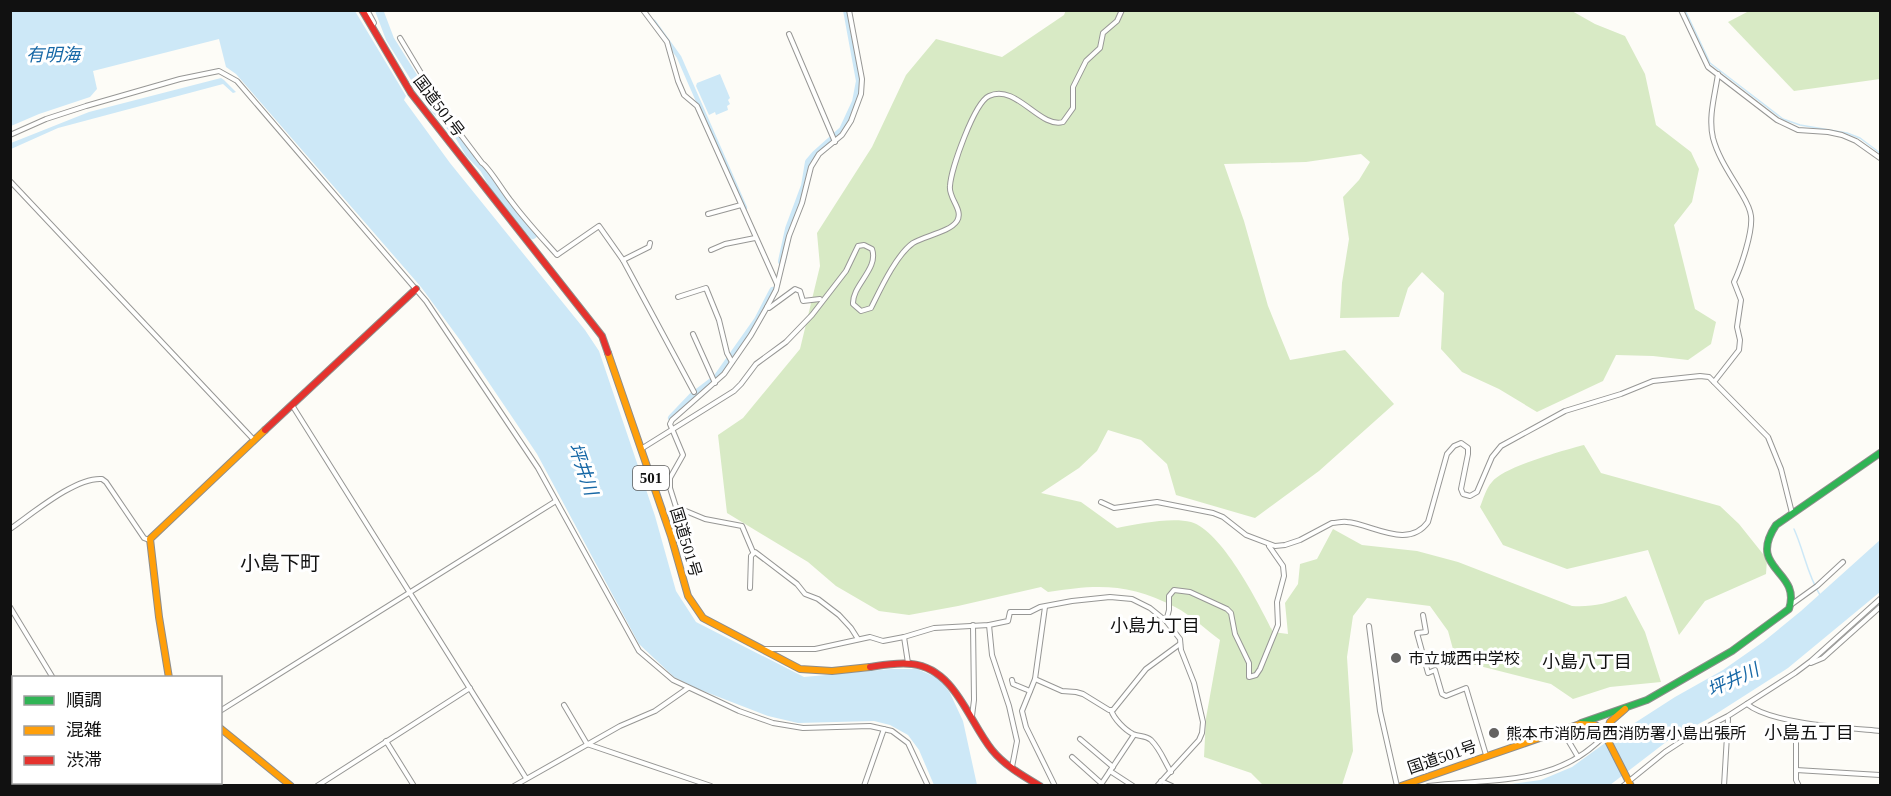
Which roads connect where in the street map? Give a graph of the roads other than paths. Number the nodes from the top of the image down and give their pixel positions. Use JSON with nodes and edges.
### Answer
{"nodes":[{"id":1,"x":362,"y":10,"type":"edge"},
{"id":2,"x":367,"y":10,"type":"edge"},
{"id":3,"x":643,"y":10,"type":"edge"},
{"id":4,"x":849,"y":10,"type":"edge"},
{"id":5,"x":1122,"y":10,"type":"edge"},
{"id":6,"x":1681,"y":10,"type":"edge"},
{"id":7,"x":371,"y":27,"type":"junction"},
{"id":8,"x":789,"y":34,"type":"dead end"},
{"id":9,"x":400,"y":38,"type":"dead end"},
{"id":10,"x":1718,"y":74,"type":"junction"},
{"id":11,"x":10,"y":135,"type":"edge"},
{"id":12,"x":834,"y":141,"type":"junction"},
{"id":13,"x":1881,"y":158,"type":"edge"},
{"id":14,"x":10,"y":181,"type":"edge"},
{"id":15,"x":741,"y":205,"type":"junction"},
{"id":16,"x":708,"y":214,"type":"dead end"},
{"id":17,"x":755,"y":238,"type":"junction"},
{"id":18,"x":650,"y":243,"type":"dead end"},
{"id":19,"x":711,"y":250,"type":"dead end"},
{"id":20,"x":623,"y":260,"type":"junction"},
{"id":21,"x":777,"y":284,"type":"junction"},
{"id":22,"x":416,"y":289,"type":"junction"},
{"id":23,"x":678,"y":297,"type":"dead end"},
{"id":24,"x":820,"y":299,"type":"dead end"},
{"id":25,"x":767,"y":307,"type":"junction"},
{"id":26,"x":693,"y":334,"type":"dead end"},
{"id":27,"x":731,"y":360,"type":"junction"},
{"id":28,"x":713,"y":381,"type":"junction"},
{"id":29,"x":1713,"y":382,"type":"junction"},
{"id":30,"x":694,"y":392,"type":"dead end"},
{"id":31,"x":292,"y":405,"type":"junction"},
{"id":32,"x":672,"y":431,"type":"junction"},
{"id":33,"x":254,"y":440,"type":"junction"},
{"id":34,"x":642,"y":449,"type":"junction"},
{"id":35,"x":1881,"y":453,"type":"edge"},
{"id":36,"x":556,"y":501,"type":"junction"},
{"id":37,"x":1101,"y":502,"type":"dead end"},
{"id":38,"x":676,"y":507,"type":"junction"},
{"id":39,"x":1792,"y":513,"type":"junction"},
{"id":40,"x":10,"y":529,"type":"edge"},
{"id":41,"x":671,"y":536,"type":"junction"},
{"id":42,"x":149,"y":540,"type":"junction"},
{"id":43,"x":1269,"y":545,"type":"junction"},
{"id":44,"x":753,"y":552,"type":"junction"},
{"id":45,"x":1843,"y":562,"type":"dead end"},
{"id":46,"x":750,"y":588,"type":"dead end"},
{"id":47,"x":409,"y":592,"type":"junction"},
{"id":48,"x":1881,"y":599,"type":"edge"},
{"id":49,"x":1792,"y":604,"type":"junction"},
{"id":50,"x":1046,"y":606,"type":"junction"},
{"id":51,"x":10,"y":607,"type":"edge"},
{"id":52,"x":1881,"y":607,"type":"edge"},
{"id":53,"x":1423,"y":615,"type":"dead end"},
{"id":54,"x":1166,"y":621,"type":"junction"},
{"id":55,"x":989,"y":625,"type":"junction"},
{"id":56,"x":973,"y":626,"type":"junction"},
{"id":57,"x":1369,"y":626,"type":"dead end"},
{"id":58,"x":904,"y":637,"type":"junction"},
{"id":59,"x":858,"y":639,"type":"junction"},
{"id":60,"x":1180,"y":644,"type":"junction"},
{"id":61,"x":761,"y":649,"type":"junction"},
{"id":62,"x":908,"y":664,"type":"junction"},
{"id":63,"x":1807,"y":664,"type":"junction"},
{"id":64,"x":52,"y":676,"type":"edge"},
{"id":65,"x":169,"y":676,"type":"edge"},
{"id":66,"x":1035,"y":679,"type":"junction"},
{"id":67,"x":1012,"y":680,"type":"dead end"},
{"id":68,"x":470,"y":688,"type":"junction"},
{"id":69,"x":688,"y":688,"type":"junction"},
{"id":70,"x":1030,"y":691,"type":"junction"},
{"id":71,"x":1747,"y":704,"type":"junction"},
{"id":72,"x":564,"y":705,"type":"dead end"},
{"id":73,"x":1626,"y":708,"type":"junction"},
{"id":74,"x":222,"y":710,"type":"edge"},
{"id":75,"x":1111,"y":710,"type":"junction"},
{"id":76,"x":971,"y":719,"type":"junction"},
{"id":77,"x":1728,"y":719,"type":"dead end"},
{"id":78,"x":1798,"y":722,"type":"junction"},
{"id":79,"x":1580,"y":724,"type":"junction"},
{"id":80,"x":884,"y":729,"type":"junction"},
{"id":81,"x":1562,"y":729,"type":"junction"},
{"id":82,"x":222,"y":730,"type":"edge"},
{"id":83,"x":1881,"y":731,"type":"edge"},
{"id":84,"x":1134,"y":735,"type":"junction"},
{"id":85,"x":1606,"y":736,"type":"junction"},
{"id":86,"x":1080,"y":739,"type":"dead end"},
{"id":87,"x":386,"y":741,"type":"junction"},
{"id":88,"x":587,"y":744,"type":"junction"},
{"id":89,"x":1486,"y":756,"type":"junction"},
{"id":90,"x":1578,"y":757,"type":"junction"},
{"id":91,"x":1072,"y":758,"type":"dead end"},
{"id":92,"x":1012,"y":768,"type":"junction"},
{"id":93,"x":1111,"y":769,"type":"junction"},
{"id":94,"x":1796,"y":770,"type":"junction"},
{"id":95,"x":1171,"y":772,"type":"junction"},
{"id":96,"x":1881,"y":775,"type":"edge"},
{"id":97,"x":526,"y":778,"type":"junction"},
{"id":98,"x":1161,"y":781,"type":"junction"},
{"id":99,"x":1628,"y":783,"type":"edge"},
{"id":100,"x":1101,"y":784,"type":"edge"},
{"id":101,"x":291,"y":786,"type":"edge"},
{"id":102,"x":317,"y":786,"type":"edge"},
{"id":103,"x":414,"y":786,"type":"edge"},
{"id":104,"x":514,"y":786,"type":"edge"},
{"id":105,"x":711,"y":786,"type":"edge"},
{"id":106,"x":864,"y":786,"type":"edge"},
{"id":107,"x":928,"y":786,"type":"edge"},
{"id":108,"x":1040,"y":786,"type":"edge"},
{"id":109,"x":1055,"y":786,"type":"edge"},
{"id":110,"x":1133,"y":786,"type":"edge"},
{"id":111,"x":1157,"y":786,"type":"edge"},
{"id":112,"x":1172,"y":786,"type":"edge"},
{"id":113,"x":1399,"y":786,"type":"edge"},
{"id":114,"x":1428,"y":786,"type":"edge"},
{"id":115,"x":1724,"y":786,"type":"edge"},
{"id":116,"x":1799,"y":786,"type":"edge"}],
"edges":[{"from":1,"to":7,"type":"main road","name":"国道501号","number":"501"},
{"from":2,"to":7,"type":"street"},
{"from":3,"to":15,"type":"street"},
{"from":4,"to":12,"type":"street"},
{"from":5,"to":32,"type":"street"},
{"from":6,"to":10,"type":"street"},
{"from":7,"to":34,"type":"main road","name":"国道501号","number":"501"},
{"from":8,"to":12,"type":"street"},
{"from":9,"to":20,"type":"street"},
{"from":10,"to":13,"type":"street"},
{"from":10,"to":29,"type":"street"},
{"from":11,"to":22,"type":"street"},
{"from":12,"to":21,"type":"street"},
{"from":14,"to":33,"type":"street"},
{"from":15,"to":16,"type":"street"},
{"from":15,"to":17,"type":"street"},
{"from":17,"to":19,"type":"street"},
{"from":17,"to":21,"type":"street"},
{"from":18,"to":20,"type":"street"},
{"from":20,"to":30,"type":"street"},
{"from":21,"to":25,"type":"street"},
{"from":22,"to":31,"type":"main road"},
{"from":22,"to":36,"type":"street"},
{"from":23,"to":27,"type":"street"},
{"from":24,"to":25,"type":"street"},
{"from":25,"to":27,"type":"street"},
{"from":26,"to":28,"type":"street"},
{"from":27,"to":28,"type":"street"},
{"from":28,"to":32,"type":"street"},
{"from":29,"to":39,"type":"street"},
{"from":29,"to":43,"type":"street"},
{"from":31,"to":33,"type":"main road"},
{"from":31,"to":47,"type":"street"},
{"from":32,"to":34,"type":"street"},
{"from":32,"to":38,"type":"street"},
{"from":33,"to":42,"type":"main road"},
{"from":34,"to":41,"type":"main road","name":"国道501号","number":"501"},
{"from":35,"to":39,"type":"main road"},
{"from":36,"to":47,"type":"street"},
{"from":36,"to":69,"type":"street"},
{"from":37,"to":43,"type":"street"},
{"from":38,"to":41,"type":"street"},
{"from":38,"to":44,"type":"street"},
{"from":39,"to":49,"type":"main road"},
{"from":40,"to":42,"type":"street"},
{"from":41,"to":61,"type":"main road","name":"国道501号","number":"501"},
{"from":42,"to":65,"type":"main road"},
{"from":43,"to":54,"type":"street"},
{"from":44,"to":46,"type":"street"},
{"from":44,"to":59,"type":"street"},
{"from":45,"to":49,"type":"street"},
{"from":47,"to":68,"type":"street"},
{"from":47,"to":74,"type":"street"},
{"from":48,"to":63,"type":"street"},
{"from":49,"to":73,"type":"main road","name":"国道501号"},
{"from":50,"to":54,"type":"street"},
{"from":50,"to":55,"type":"street"},
{"from":50,"to":66,"type":"street"},
{"from":51,"to":64,"type":"street"},
{"from":52,"to":63,"type":"street"},
{"from":53,"to":89,"type":"street"},
{"from":54,"to":60,"type":"street"},
{"from":55,"to":56,"type":"street"},
{"from":55,"to":92,"type":"street"},
{"from":56,"to":58,"type":"street"},
{"from":56,"to":76,"type":"street"},
{"from":57,"to":113,"type":"street"},
{"from":58,"to":59,"type":"street"},
{"from":58,"to":62,"type":"street"},
{"from":59,"to":61,"type":"street"},
{"from":60,"to":75,"type":"street"},
{"from":60,"to":95,"type":"street"},
{"from":61,"to":62,"type":"main road","name":"国道501号","number":"501"},
{"from":62,"to":76,"type":"main road","name":"国道501号","number":"501"},
{"from":63,"to":71,"type":"street"},
{"from":66,"to":70,"type":"street"},
{"from":66,"to":75,"type":"street"},
{"from":67,"to":70,"type":"street"},
{"from":68,"to":87,"type":"street"},
{"from":68,"to":97,"type":"street"},
{"from":69,"to":80,"type":"street"},
{"from":69,"to":88,"type":"street"},
{"from":70,"to":109,"type":"street"},
{"from":71,"to":78,"type":"street"},
{"from":71,"to":99,"type":"street"},
{"from":72,"to":88,"type":"street"},
{"from":73,"to":79,"type":"main road","name":"国道501号"},
{"from":73,"to":85,"type":"main road"},
{"from":75,"to":84,"type":"street"},
{"from":76,"to":92,"type":"main road","name":"国道501号","number":"501"},
{"from":77,"to":115,"type":"street"},
{"from":78,"to":83,"type":"street"},
{"from":78,"to":94,"type":"street"},
{"from":79,"to":81,"type":"main road","name":"国道501号"},
{"from":79,"to":85,"type":"main road"},
{"from":80,"to":106,"type":"street"},
{"from":80,"to":107,"type":"street"},
{"from":81,"to":89,"type":"main road","name":"国道501号"},
{"from":81,"to":90,"type":"street"},
{"from":82,"to":101,"type":"main road"},
{"from":84,"to":93,"type":"street"},
{"from":84,"to":95,"type":"street"},
{"from":85,"to":90,"type":"street"},
{"from":85,"to":99,"type":"main road"},
{"from":86,"to":93,"type":"street"},
{"from":87,"to":102,"type":"street"},
{"from":87,"to":103,"type":"street"},
{"from":88,"to":97,"type":"street"},
{"from":88,"to":105,"type":"street"},
{"from":89,"to":113,"type":"main road","name":"国道501号"},
{"from":90,"to":114,"type":"street"},
{"from":91,"to":100,"type":"street"},
{"from":92,"to":108,"type":"main road","name":"国道501号","number":"501"},
{"from":93,"to":100,"type":"street"},
{"from":93,"to":110,"type":"street"},
{"from":94,"to":96,"type":"street"},
{"from":94,"to":116,"type":"street"},
{"from":95,"to":98,"type":"street"},
{"from":97,"to":104,"type":"street"},
{"from":98,"to":111,"type":"street"},
{"from":98,"to":112,"type":"street"}]}
